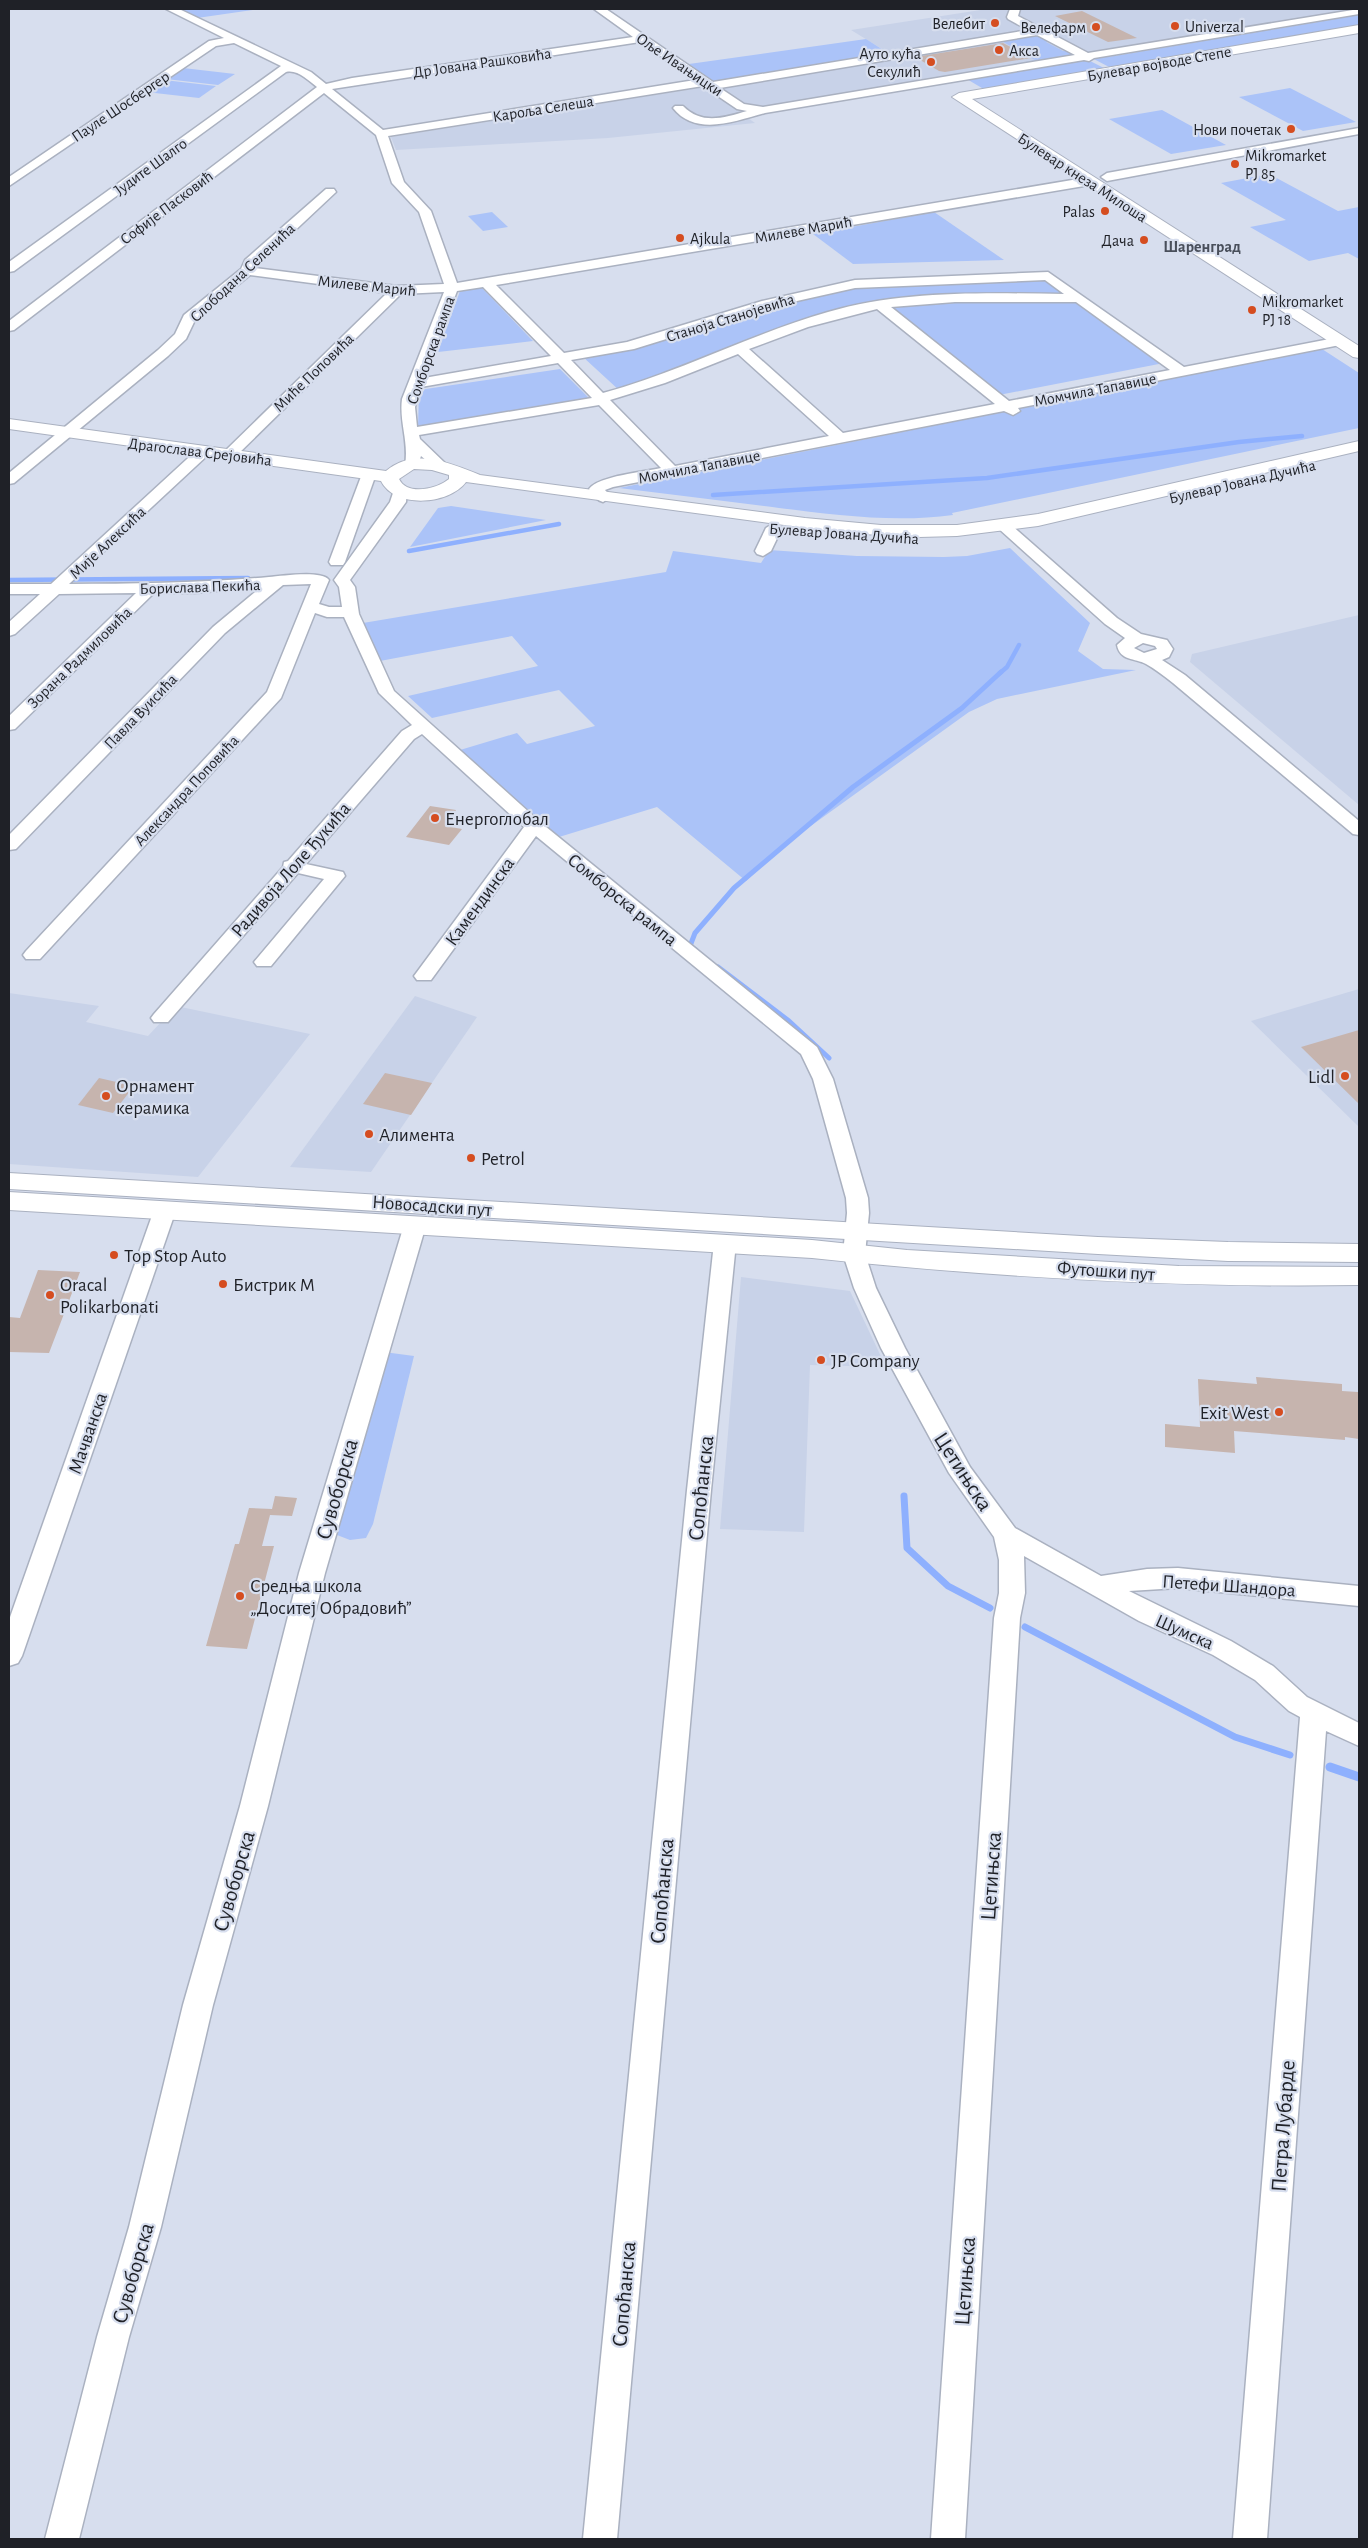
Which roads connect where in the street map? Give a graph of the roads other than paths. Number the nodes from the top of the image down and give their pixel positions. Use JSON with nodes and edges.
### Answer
{"nodes":[{"id":1,"x":171,"y":9,"type":"edge"},
{"id":2,"x":599,"y":9,"type":"edge"},
{"id":3,"x":1015,"y":9,"type":"edge"},
{"id":4,"x":1359,"y":11,"type":"edge"},
{"id":5,"x":1359,"y":29,"type":"edge"},
{"id":6,"x":1038,"y":31,"type":"junction"},
{"id":7,"x":1359,"y":36,"type":"edge"},
{"id":8,"x":641,"y":39,"type":"junction"},
{"id":9,"x":235,"y":40,"type":"junction"},
{"id":10,"x":1086,"y":56,"type":"junction"},
{"id":11,"x":292,"y":67,"type":"junction"},
{"id":12,"x":1114,"y":71,"type":"junction"},
{"id":13,"x":949,"y":79,"type":"junction"},
{"id":14,"x":934,"y":82,"type":"junction"},
{"id":15,"x":709,"y":84,"type":"junction"},
{"id":16,"x":323,"y":88,"type":"junction"},
{"id":17,"x":1042,"y":90,"type":"junction"},
{"id":18,"x":970,"y":98,"type":"junction"},
{"id":19,"x":1019,"y":100,"type":"dead end"},
{"id":20,"x":679,"y":108,"type":"dead end"},
{"id":21,"x":764,"y":110,"type":"junction"},
{"id":22,"x":1359,"y":132,"type":"edge"},
{"id":23,"x":380,"y":134,"type":"junction"},
{"id":24,"x":1106,"y":177,"type":"junction"},
{"id":25,"x":1090,"y":181,"type":"junction"},
{"id":26,"x":9,"y":182,"type":"edge"},
{"id":27,"x":330,"y":192,"type":"dead end"},
{"id":28,"x":9,"y":268,"type":"edge"},
{"id":29,"x":247,"y":271,"type":"junction"},
{"id":30,"x":1048,"y":276,"type":"joint"},
{"id":31,"x":486,"y":283,"type":"junction"},
{"id":32,"x":452,"y":288,"type":"junction"},
{"id":33,"x":397,"y":290,"type":"junction"},
{"id":34,"x":1079,"y":298,"type":"junction"},
{"id":35,"x":880,"y":305,"type":"junction"},
{"id":36,"x":9,"y":327,"type":"edge"},
{"id":37,"x":1359,"y":337,"type":"edge"},
{"id":38,"x":1340,"y":341,"type":"junction"},
{"id":39,"x":741,"y":349,"type":"junction"},
{"id":40,"x":1359,"y":353,"type":"edge"},
{"id":41,"x":562,"y":359,"type":"junction"},
{"id":42,"x":1182,"y":372,"type":"junction"},
{"id":43,"x":414,"y":384,"type":"junction"},
{"id":44,"x":602,"y":399,"type":"junction"},
{"id":45,"x":1010,"y":408,"type":"junction"},
{"id":46,"x":9,"y":424,"type":"edge"},
{"id":47,"x":66,"y":433,"type":"junction"},
{"id":48,"x":412,"y":436,"type":"junction"},
{"id":49,"x":841,"y":439,"type":"junction"},
{"id":50,"x":1359,"y":446,"type":"edge"},
{"id":51,"x":204,"y":451,"type":"junction"},
{"id":52,"x":230,"y":454,"type":"junction"},
{"id":53,"x":1359,"y":454,"type":"edge"},
{"id":54,"x":439,"y":464,"type":"junction"},
{"id":55,"x":412,"y":465,"type":"junction"},
{"id":56,"x":673,"y":472,"type":"junction"},
{"id":57,"x":458,"y":473,"type":"junction"},
{"id":58,"x":369,"y":474,"type":"junction"},
{"id":59,"x":9,"y":480,"type":"edge"},
{"id":60,"x":395,"y":483,"type":"junction"},
{"id":61,"x":441,"y":492,"type":"junction"},
{"id":62,"x":602,"y":492,"type":"junction"},
{"id":63,"x":422,"y":494,"type":"junction"},
{"id":64,"x":774,"y":528,"type":"junction"},
{"id":65,"x":1008,"y":530,"type":"junction"},
{"id":66,"x":763,"y":551,"type":"dead end"},
{"id":67,"x":336,"y":562,"type":"dead end"},
{"id":68,"x":63,"y":582,"type":"junction"},
{"id":69,"x":277,"y":582,"type":"junction"},
{"id":70,"x":347,"y":587,"type":"junction"},
{"id":71,"x":9,"y":589,"type":"edge"},
{"id":72,"x":149,"y":589,"type":"junction"},
{"id":73,"x":310,"y":606,"type":"junction"},
{"id":74,"x":350,"y":612,"type":"junction"},
{"id":75,"x":9,"y":631,"type":"edge"},
{"id":76,"x":9,"y":725,"type":"edge"},
{"id":77,"x":423,"y":726,"type":"junction"},
{"id":78,"x":534,"y":826,"type":"junction"},
{"id":79,"x":1359,"y":830,"type":"edge"},
{"id":80,"x":9,"y":844,"type":"edge"},
{"id":81,"x":292,"y":866,"type":"junction"},
{"id":82,"x":33,"y":954,"type":"dead end"},
{"id":83,"x":264,"y":962,"type":"dead end"},
{"id":84,"x":424,"y":976,"type":"dead end"},
{"id":85,"x":161,"y":1018,"type":"dead end"},
{"id":86,"x":9,"y":1181,"type":"edge"},
{"id":87,"x":9,"y":1200,"type":"edge"},
{"id":88,"x":165,"y":1210,"type":"junction"},
{"id":89,"x":415,"y":1225,"type":"junction"},
{"id":90,"x":854,"y":1242,"type":"junction"},
{"id":91,"x":725,"y":1244,"type":"junction"},
{"id":92,"x":1359,"y":1253,"type":"edge"},
{"id":93,"x":1359,"y":1276,"type":"edge"},
{"id":94,"x":1006,"y":1534,"type":"junction"},
{"id":95,"x":1100,"y":1586,"type":"junction"},
{"id":96,"x":1359,"y":1596,"type":"edge"},
{"id":97,"x":9,"y":1656,"type":"edge"},
{"id":98,"x":1314,"y":1713,"type":"junction"},
{"id":99,"x":1359,"y":1735,"type":"edge"},
{"id":100,"x":62,"y":2539,"type":"edge"},
{"id":101,"x":600,"y":2539,"type":"edge"},
{"id":102,"x":948,"y":2539,"type":"edge"},
{"id":103,"x":1250,"y":2539,"type":"edge"}],
"edges":[{"from":1,"to":9,"type":"street"},
{"from":2,"to":8,"type":"street","name":"Оље Ивањицки"},
{"from":3,"to":6,"type":"street"},
{"from":4,"to":10,"type":"street"},
{"from":5,"to":12,"type":"main road","name":"Булевар војводе Степе"},
{"from":6,"to":10,"type":"street"},
{"from":6,"to":15,"type":"street","name":"Кароља Селеша"},
{"from":7,"to":17,"type":"main road","name":"Булевар војводе Степе"},
{"from":8,"to":15,"type":"street","name":"Оље Ивањицки"},
{"from":8,"to":16,"type":"street","name":"Др Јована Рашковића"},
{"from":9,"to":11,"type":"street"},
{"from":9,"to":26,"type":"street","name":"Пауле Шосбергер"},
{"from":10,"to":12,"type":"street"},
{"from":10,"to":13,"type":"street"},
{"from":11,"to":16,"type":"street"},
{"from":11,"to":28,"type":"street","name":"Јудите Шалго"},
{"from":12,"to":18,"type":"main road","name":"Булевар војводе Степе"},
{"from":13,"to":14,"type":"street"},
{"from":13,"to":18,"type":"street"},
{"from":14,"to":18,"type":"street"},
{"from":14,"to":21,"type":"street"},
{"from":15,"to":21,"type":"street","name":"Оље Ивањицки"},
{"from":15,"to":23,"type":"street","name":"Кароља Селеша"},
{"from":16,"to":23,"type":"street"},
{"from":16,"to":36,"type":"street","name":"Софије Пасковић"},
{"from":17,"to":18,"type":"main road"},
{"from":17,"to":19,"type":"main road"},
{"from":18,"to":24,"type":"main road","name":"Булевар кнеза Милоша"},
{"from":18,"to":25,"type":"main road","name":"Булевар кнеза Милоша"},
{"from":20,"to":21,"type":"street"},
{"from":22,"to":24,"type":"street"},
{"from":23,"to":32,"type":"street","name":"Сомборска рампа"},
{"from":24,"to":37,"type":"main road","name":"Булевар кнеза Милоша"},
{"from":25,"to":31,"type":"street","name":"Милеве Марић"},
{"from":25,"to":38,"type":"main road","name":"Булевар кнеза Милоша"},
{"from":27,"to":29,"type":"street","name":"Слободана Селенића"},
{"from":29,"to":33,"type":"street","name":"Милеве Марић"},
{"from":29,"to":47,"type":"street","name":"Слободана Селенића"},
{"from":30,"to":34,"type":"street","name":"Момчила Тапавице"},
{"from":30,"to":41,"type":"street","name":"Станоја Станојевића"},
{"from":31,"to":32,"type":"street","name":"Милеве Марић"},
{"from":31,"to":41,"type":"street"},
{"from":32,"to":33,"type":"street","name":"Милеве Марић"},
{"from":32,"to":43,"type":"street","name":"Сомборска рампа"},
{"from":33,"to":52,"type":"street","name":"Миће Поповића"},
{"from":34,"to":35,"type":"street","name":"Станоја Станојевића"},
{"from":34,"to":42,"type":"street","name":"Момчила Тапавице"},
{"from":35,"to":39,"type":"street","name":"Станоја Станојевића"},
{"from":35,"to":45,"type":"street","name":"Момчила Тапавице"},
{"from":38,"to":40,"type":"main road","name":"Булевар кнеза Милоша"},
{"from":38,"to":42,"type":"street","name":"Момчила Тапавице"},
{"from":39,"to":44,"type":"street","name":"Станоја Станојевића"},
{"from":39,"to":49,"type":"street"},
{"from":41,"to":43,"type":"street","name":"Станоја Станојевића"},
{"from":41,"to":44,"type":"street"},
{"from":42,"to":45,"type":"street","name":"Момчила Тапавице"},
{"from":43,"to":48,"type":"street","name":"Сомборска рампа"},
{"from":44,"to":48,"type":"street","name":"Станоја Станојевића"},
{"from":44,"to":56,"type":"street"},
{"from":45,"to":49,"type":"street","name":"Момчила Тапавице"},
{"from":46,"to":47,"type":"main road","name":"Драгослава Срејовића"},
{"from":47,"to":51,"type":"main road","name":"Драгослава Срејовића"},
{"from":47,"to":59,"type":"street","name":"Слободана Селенића"},
{"from":48,"to":54,"type":"street"},
{"from":48,"to":55,"type":"street","name":"Сомборска рампа"},
{"from":49,"to":56,"type":"street","name":"Момчила Тапавице"},
{"from":50,"to":65,"type":"main road","name":"Булевар Јована Дучића"},
{"from":51,"to":52,"type":"main road","name":"Драгослава Срејовића"},
{"from":51,"to":68,"type":"street","name":"Мије Алексића"},
{"from":52,"to":58,"type":"main road","name":"Драгослава Срејовића"},
{"from":53,"to":65,"type":"main road","name":"Булевар Јована Дучића"},
{"from":54,"to":55,"type":"main road"},
{"from":54,"to":57,"type":"main road","name":"Булевар Јована Дучића"},
{"from":55,"to":60,"type":"main road"},
{"from":56,"to":62,"type":"street","name":"Момчила Тапавице"},
{"from":57,"to":61,"type":"main road"},
{"from":57,"to":62,"type":"main road","name":"Булевар Јована Дучића"},
{"from":58,"to":60,"type":"main road","name":"Драгослава Срејовића"},
{"from":58,"to":67,"type":"street"},
{"from":60,"to":63,"type":"main road","name":"Драгослава Срејовића"},
{"from":60,"to":70,"type":"street","name":"Сомборска рампа"},
{"from":61,"to":63,"type":"main road","name":"Булевар Јована Дучића"},
{"from":61,"to":64,"type":"main road","name":"Булевар Јована Дучића"},
{"from":62,"to":65,"type":"main road","name":"Булевар Јована Дучића"},
{"from":63,"to":70,"type":"street"},
{"from":64,"to":65,"type":"main road","name":"Булевар Јована Дучића"},
{"from":64,"to":66,"type":"street"},
{"from":65,"to":79,"type":"street"},
{"from":68,"to":71,"type":"street","name":"Борислава Пекића"},
{"from":68,"to":72,"type":"street","name":"Борислава Пекића"},
{"from":68,"to":75,"type":"street","name":"Мије Алексића"},
{"from":69,"to":72,"type":"street","name":"Борислава Пекића"},
{"from":69,"to":73,"type":"street","name":"Борислава Пекића"},
{"from":69,"to":80,"type":"street","name":"Павла Вуисића"},
{"from":70,"to":74,"type":"street","name":"Сомборска рампа"},
{"from":72,"to":76,"type":"street","name":"Зорана Радмиловића"},
{"from":73,"to":74,"type":"street"},
{"from":73,"to":82,"type":"street","name":"Александра Поповића"},
{"from":74,"to":77,"type":"street","name":"Сомборска рампа"},
{"from":77,"to":78,"type":"street","name":"Сомборска рампа"},
{"from":77,"to":81,"type":"street","name":"Радивоја Лоле Ђукића"},
{"from":78,"to":84,"type":"street","name":"Камендинска"},
{"from":78,"to":90,"type":"street","name":"Сомборска рампа"},
{"from":81,"to":83,"type":"street"},
{"from":81,"to":85,"type":"street","name":"Радивоја Лоле Ђукића"},
{"from":86,"to":90,"type":"main road","name":"Новосадски пут"},
{"from":87,"to":88,"type":"main road","name":"Новосадски пут"},
{"from":88,"to":89,"type":"main road","name":"Новосадски пут"},
{"from":88,"to":97,"type":"street","name":"Мачванска"},
{"from":89,"to":91,"type":"main road","name":"Новосадски пут"},
{"from":89,"to":100,"type":"street","name":"Сувоборска"},
{"from":90,"to":91,"type":"main road","name":"Новосадски пут"},
{"from":90,"to":92,"type":"main road","name":"Футошки пут"},
{"from":90,"to":93,"type":"main road","name":"Футошки пут"},
{"from":90,"to":94,"type":"street","name":"Цетињска"},
{"from":91,"to":101,"type":"street","name":"Сопоћанска"},
{"from":94,"to":95,"type":"street","name":"Шумска"},
{"from":94,"to":102,"type":"street","name":"Цетињска"},
{"from":95,"to":96,"type":"street","name":"Петефи Шандора"},
{"from":95,"to":98,"type":"street","name":"Шумска"},
{"from":98,"to":99,"type":"street","name":"Шумска"},
{"from":98,"to":103,"type":"street","name":"Петра Лубарде"}]}
